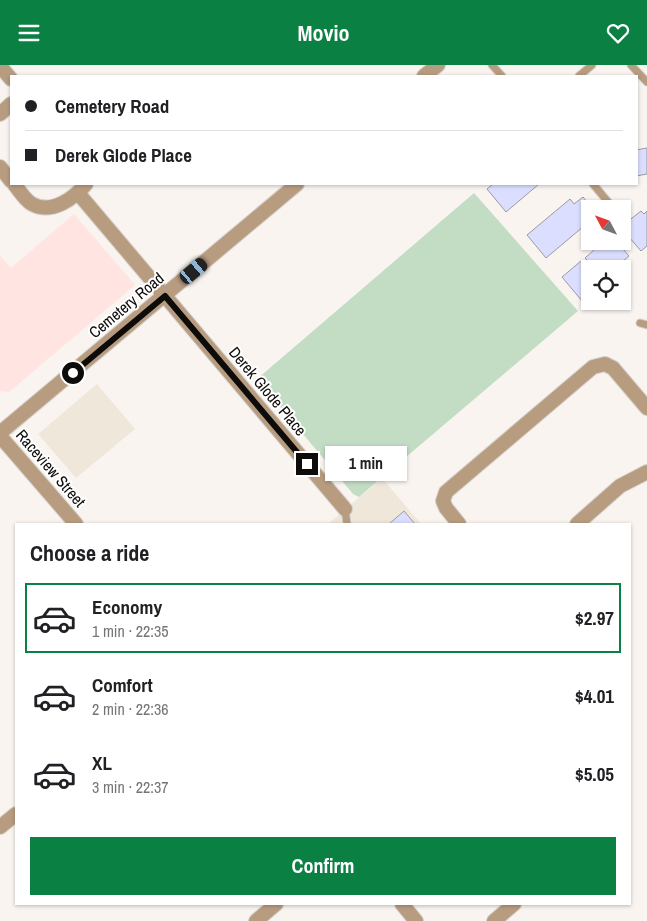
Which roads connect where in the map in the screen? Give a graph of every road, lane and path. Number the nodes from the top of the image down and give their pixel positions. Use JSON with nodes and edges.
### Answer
{"nodes":[{"id":1,"x":438,"y":65,"type":"edge"},
{"id":2,"x":492,"y":65,"type":"edge"},
{"id":3,"x":592,"y":65,"type":"edge"},
{"id":4,"x":631,"y":65,"type":"edge"},
{"id":5,"x":0,"y":66,"type":"edge"},
{"id":6,"x":425,"y":75,"type":"edge"},
{"id":7,"x":501,"y":75,"type":"edge"},
{"id":8,"x":580,"y":75,"type":"edge"},
{"id":9,"x":10,"y":78,"type":"edge"},
{"id":10,"x":647,"y":82,"type":"edge"},
{"id":11,"x":10,"y":106,"type":"edge"},
{"id":12,"x":0,"y":114,"type":"edge"},
{"id":13,"x":0,"y":167,"type":"edge"},
{"id":14,"x":10,"y":180,"type":"edge"},
{"id":15,"x":15,"y":185,"type":"edge"},
{"id":16,"x":296,"y":185,"type":"edge"},
{"id":17,"x":594,"y":185,"type":"edge"},
{"id":18,"x":82,"y":188,"type":"edge"},
{"id":19,"x":606,"y":200,"type":"edge"},
{"id":20,"x":165,"y":296,"type":"junction"},
{"id":21,"x":647,"y":408,"type":"edge"},
{"id":22,"x":0,"y":435,"type":"edge"},
{"id":23,"x":647,"y":472,"type":"edge"},
{"id":24,"x":345,"y":509,"type":"joint"},
{"id":25,"x":75,"y":523,"type":"edge"},
{"id":26,"x":347,"y":523,"type":"edge"},
{"id":27,"x":458,"y":523,"type":"edge"},
{"id":28,"x":578,"y":523,"type":"edge"},
{"id":29,"x":15,"y":814,"type":"edge"},
{"id":30,"x":0,"y":827,"type":"edge"},
{"id":31,"x":275,"y":905,"type":"edge"},
{"id":32,"x":403,"y":905,"type":"edge"},
{"id":33,"x":513,"y":905,"type":"edge"},
{"id":34,"x":256,"y":921,"type":"edge"},
{"id":35,"x":416,"y":921,"type":"edge"},
{"id":36,"x":494,"y":921,"type":"edge"}],
"edges":[{"from":1,"to":6,"type":"street"},
{"from":2,"to":7,"type":"lane"},
{"from":3,"to":8,"type":"lane"},
{"from":4,"to":10,"type":"lane"},
{"from":5,"to":9,"type":"street"},
{"from":11,"to":12,"type":"street"},
{"from":13,"to":14,"type":"street"},
{"from":15,"to":18,"type":"street"},
{"from":16,"to":20,"type":"street","name":"Cemetery Road"},
{"from":17,"to":19,"type":"lane"},
{"from":18,"to":20,"type":"street","name":"Derek Glode Place"},
{"from":20,"to":22,"type":"street","name":"Cemetery Road"},
{"from":20,"to":24,"type":"street","name":"Derek Glode Place"},
{"from":21,"to":27,"type":"street"},
{"from":22,"to":25,"type":"street","name":"Raceview Street"},
{"from":23,"to":28,"type":"street"},
{"from":24,"to":26,"type":"lane"},
{"from":29,"to":30,"type":"street"},
{"from":31,"to":34,"type":"street"},
{"from":32,"to":35,"type":"street"},
{"from":33,"to":36,"type":"street"}]}
